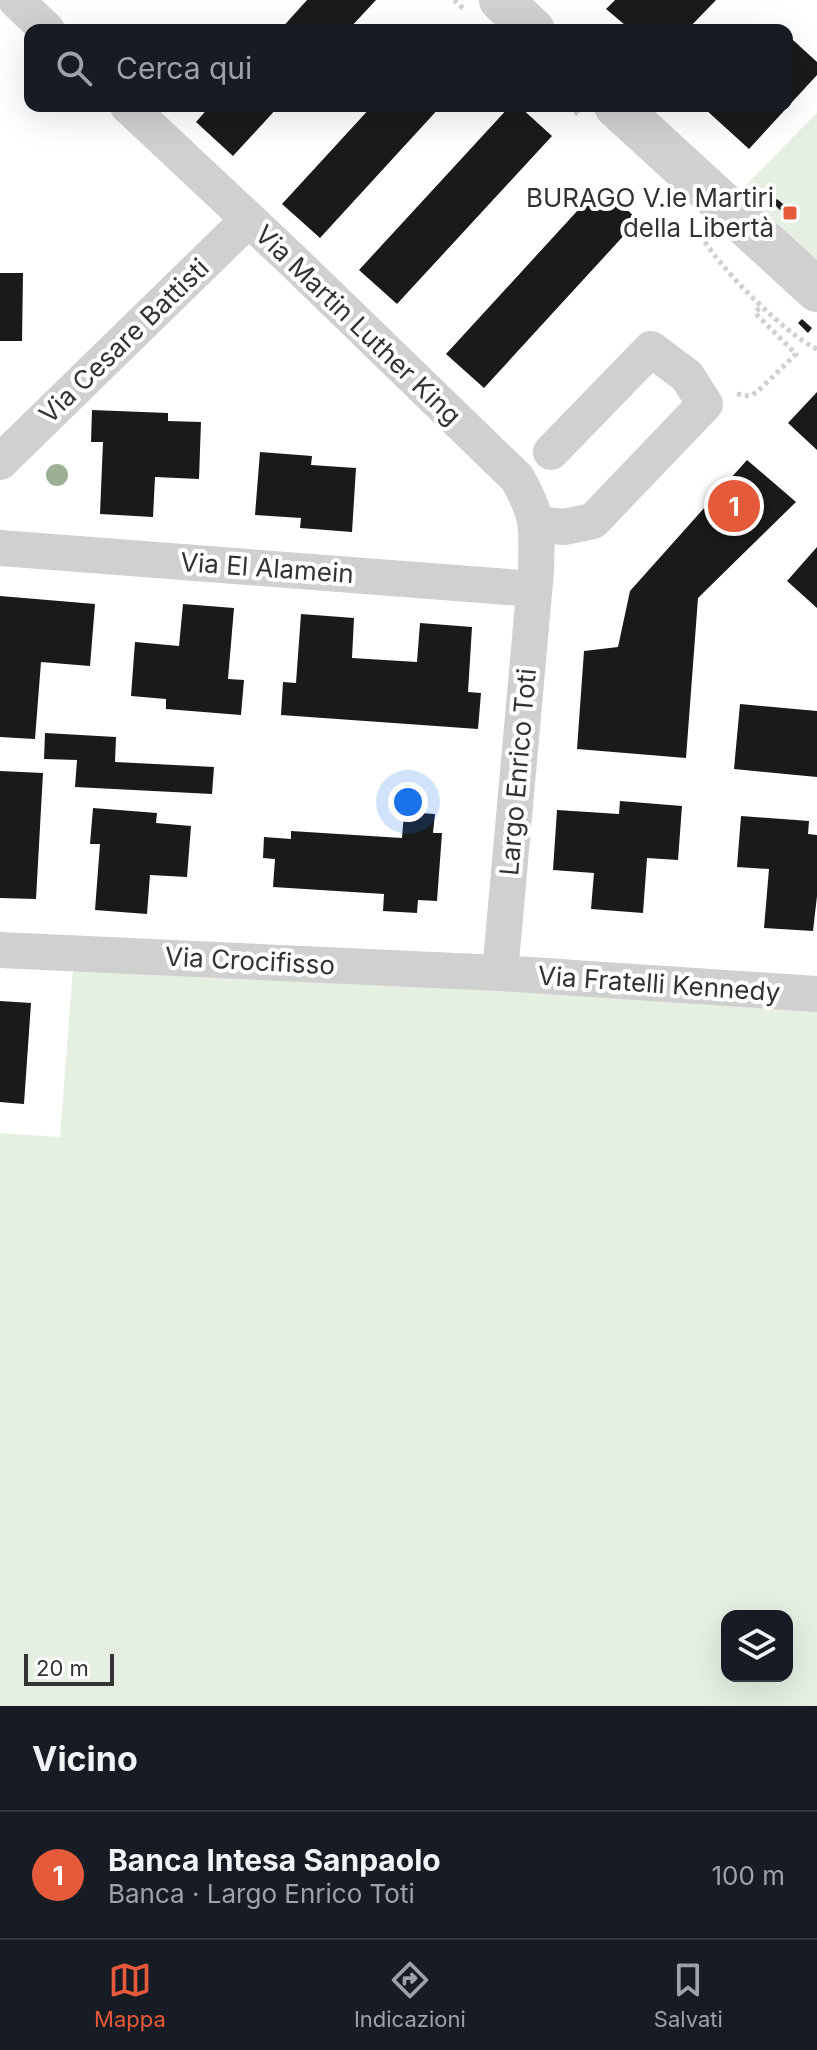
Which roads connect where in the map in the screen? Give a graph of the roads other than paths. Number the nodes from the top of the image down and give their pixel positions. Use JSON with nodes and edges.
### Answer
{"nodes":[{"id":1,"x":16,"y":0,"type":"edge"},
{"id":2,"x":501,"y":0,"type":"edge"},
{"id":3,"x":41,"y":24,"type":"edge"},
{"id":4,"x":527,"y":24,"type":"edge"},
{"id":5,"x":134,"y":112,"type":"edge"},
{"id":6,"x":623,"y":112,"type":"edge"},
{"id":7,"x":248,"y":220,"type":"junction"},
{"id":8,"x":817,"y":290,"type":"edge"},
{"id":9,"x":551,"y":452,"type":"dead end"},
{"id":10,"x":0,"y":462,"type":"edge"},
{"id":11,"x":537,"y":524,"type":"junction"},
{"id":12,"x":0,"y":548,"type":"edge"},
{"id":13,"x":535,"y":580,"type":"junction"},
{"id":14,"x":0,"y":950,"type":"edge"},
{"id":15,"x":500,"y":973,"type":"junction"},
{"id":16,"x":817,"y":994,"type":"edge"}],
"edges":[{"from":1,"to":3,"type":"street"},
{"from":2,"to":4,"type":"street"},
{"from":5,"to":7,"type":"street","name":"Via Martin Luther King"},
{"from":6,"to":8,"type":"street"},
{"from":7,"to":10,"type":"street","name":"Via Cesare Battisti"},
{"from":7,"to":11,"type":"street","name":"Via Martin Luther King"},
{"from":9,"to":11,"type":"street"},
{"from":11,"to":13,"type":"street","name":"Via Martin Luther King"},
{"from":12,"to":13,"type":"street","name":"Via El Alamein"},
{"from":13,"to":15,"type":"street","name":"Largo Enrico Toti"},
{"from":14,"to":15,"type":"street","name":"Via Crocifisso"},
{"from":15,"to":16,"type":"street","name":"Via Fratelli Kennedy"}]}
